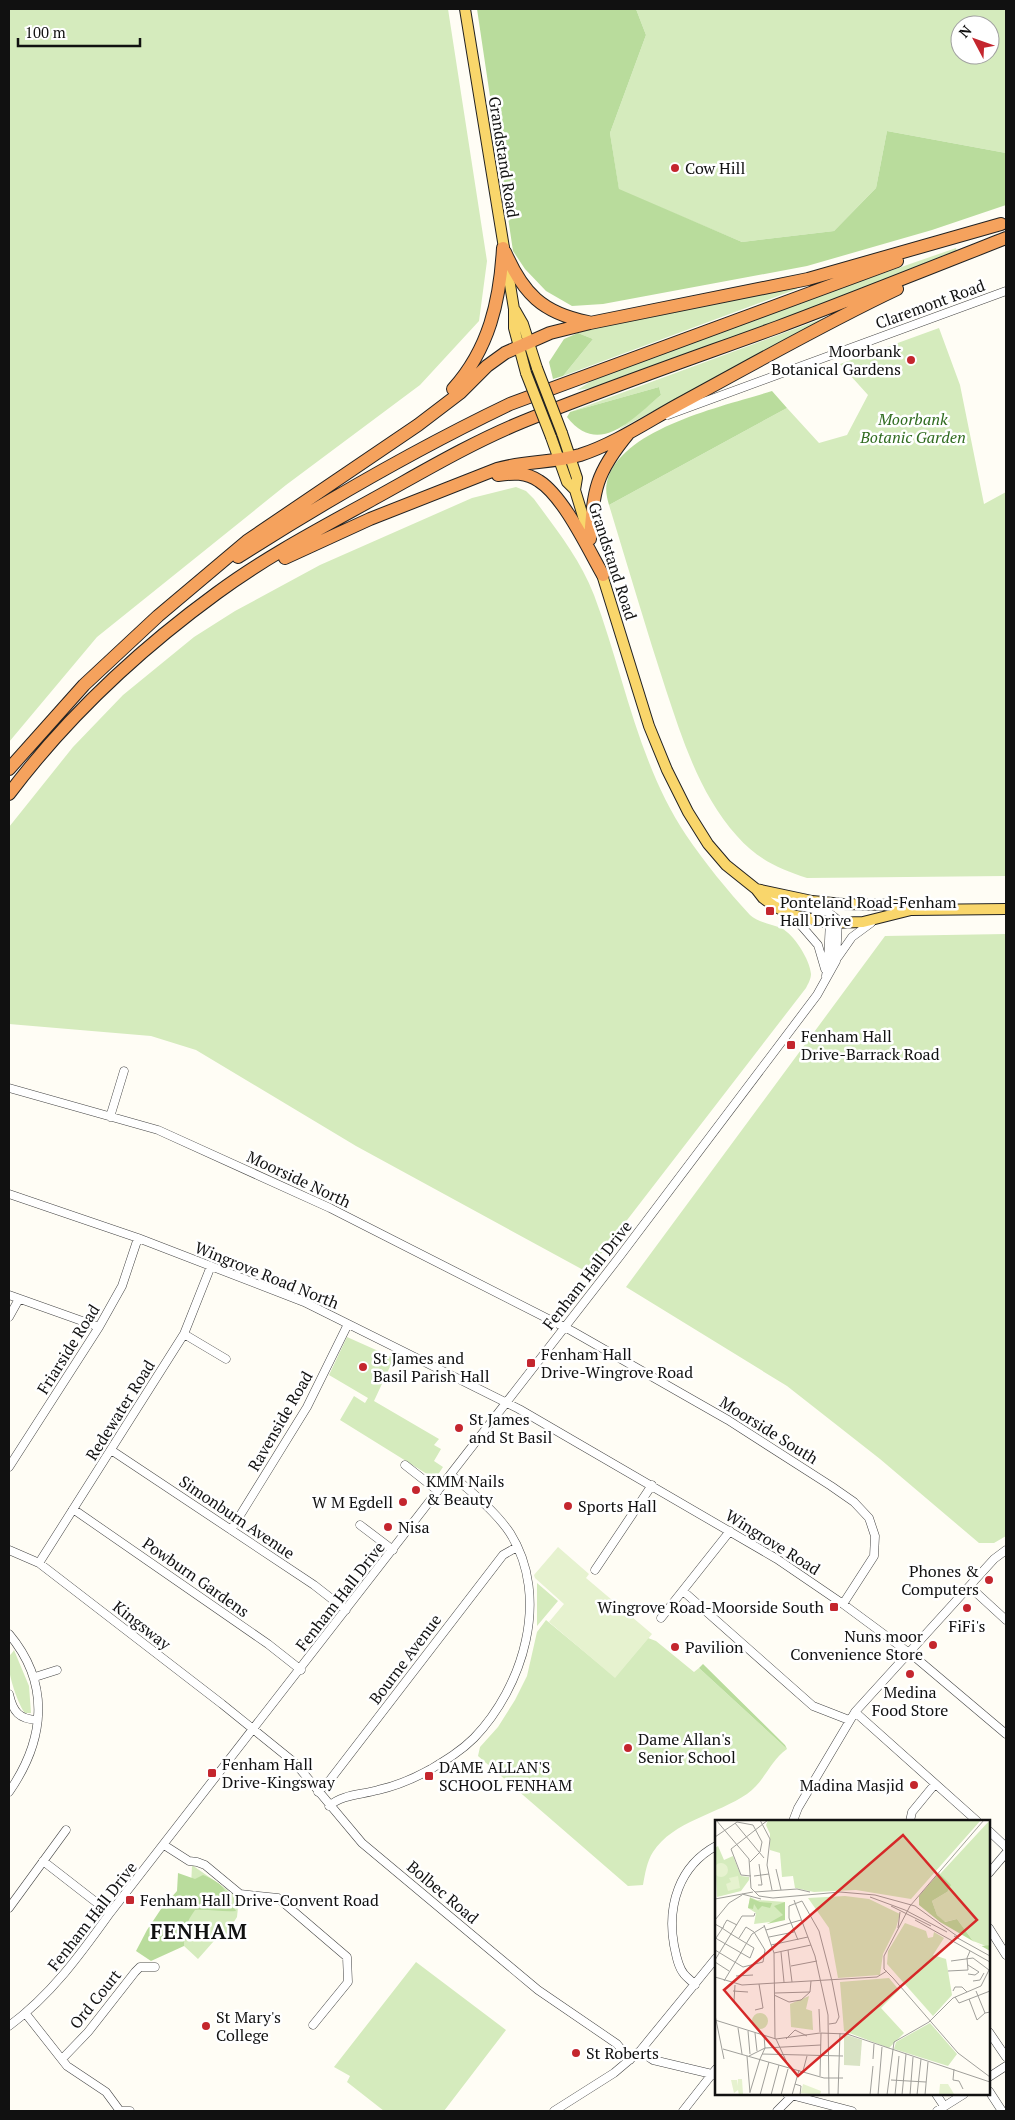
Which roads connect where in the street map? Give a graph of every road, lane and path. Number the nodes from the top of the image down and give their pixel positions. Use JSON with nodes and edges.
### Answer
{"nodes":[{"id":1,"x":465,"y":9,"type":"edge"},
{"id":2,"x":1004,"y":223,"type":"edge"},
{"id":3,"x":1006,"y":239,"type":"edge"},
{"id":4,"x":503,"y":248,"type":"junction"},
{"id":5,"x":1006,"y":291,"type":"edge"},
{"id":6,"x":590,"y":323,"type":"junction"},
{"id":7,"x":524,"y":345,"type":"junction"},
{"id":8,"x":651,"y":419,"type":"junction"},
{"id":9,"x":418,"y":425,"type":"junction"},
{"id":10,"x":632,"y":430,"type":"junction"},
{"id":11,"x":564,"y":458,"type":"junction"},
{"id":12,"x":473,"y":478,"type":"junction"},
{"id":13,"x":590,"y":539,"type":"junction"},
{"id":14,"x":602,"y":575,"type":"junction"},
{"id":15,"x":206,"y":577,"type":"junction"},
{"id":16,"x":219,"y":592,"type":"junction"},
{"id":17,"x":9,"y":769,"type":"edge"},
{"id":18,"x":9,"y":794,"type":"edge"},
{"id":19,"x":759,"y":890,"type":"junction"},
{"id":20,"x":843,"y":904,"type":"junction"},
{"id":21,"x":1006,"y":909,"type":"edge"},
{"id":22,"x":911,"y":910,"type":"junction"},
{"id":23,"x":792,"y":915,"type":"junction"},
{"id":24,"x":877,"y":919,"type":"junction"},
{"id":25,"x":833,"y":920,"type":"junction"},
{"id":26,"x":836,"y":961,"type":"junction"},
{"id":27,"x":826,"y":977,"type":"junction"},
{"id":28,"x":124,"y":1071,"type":"dead end"},
{"id":29,"x":9,"y":1088,"type":"edge"},
{"id":30,"x":110,"y":1117,"type":"junction"},
{"id":31,"x":9,"y":1194,"type":"edge"},
{"id":32,"x":138,"y":1238,"type":"junction"},
{"id":33,"x":211,"y":1266,"type":"junction"},
{"id":34,"x":9,"y":1295,"type":"edge"},
{"id":35,"x":19,"y":1298,"type":"junction"},
{"id":36,"x":9,"y":1317,"type":"edge"},
{"id":37,"x":348,"y":1324,"type":"junction"},
{"id":38,"x":99,"y":1327,"type":"junction"},
{"id":39,"x":565,"y":1327,"type":"junction"},
{"id":40,"x":184,"y":1334,"type":"junction"},
{"id":41,"x":226,"y":1359,"type":"dead end"},
{"id":42,"x":506,"y":1402,"type":"junction"},
{"id":43,"x":111,"y":1450,"type":"junction"},
{"id":44,"x":405,"y":1465,"type":"dead end"},
{"id":45,"x":9,"y":1467,"type":"edge"},
{"id":46,"x":451,"y":1474,"type":"junction"},
{"id":47,"x":652,"y":1485,"type":"junction"},
{"id":48,"x":438,"y":1491,"type":"junction"},
{"id":49,"x":73,"y":1509,"type":"junction"},
{"id":50,"x":360,"y":1525,"type":"dead end"},
{"id":51,"x":231,"y":1530,"type":"junction"},
{"id":52,"x":730,"y":1531,"type":"junction"},
{"id":53,"x":517,"y":1547,"type":"junction"},
{"id":54,"x":9,"y":1550,"type":"edge"},
{"id":55,"x":393,"y":1550,"type":"junction"},
{"id":56,"x":1006,"y":1550,"type":"edge"},
{"id":57,"x":39,"y":1563,"type":"junction"},
{"id":58,"x":595,"y":1570,"type":"dead end"},
{"id":59,"x":970,"y":1587,"type":"junction"},
{"id":60,"x":683,"y":1590,"type":"junction"},
{"id":61,"x":843,"y":1604,"type":"junction"},
{"id":62,"x":346,"y":1610,"type":"junction"},
{"id":63,"x":661,"y":1618,"type":"dead end"},
{"id":64,"x":1006,"y":1620,"type":"edge"},
{"id":65,"x":9,"y":1634,"type":"edge"},
{"id":66,"x":12,"y":1643,"type":"edge"},
{"id":67,"x":910,"y":1654,"type":"junction"},
{"id":68,"x":57,"y":1670,"type":"dead end"},
{"id":69,"x":301,"y":1670,"type":"junction"},
{"id":70,"x":35,"y":1677,"type":"junction"},
{"id":71,"x":9,"y":1694,"type":"edge"},
{"id":72,"x":855,"y":1712,"type":"junction"},
{"id":73,"x":37,"y":1720,"type":"junction"},
{"id":74,"x":849,"y":1720,"type":"junction"},
{"id":75,"x":254,"y":1730,"type":"junction"},
{"id":76,"x":1006,"y":1734,"type":"edge"},
{"id":77,"x":935,"y":1784,"type":"junction"},
{"id":78,"x":9,"y":1792,"type":"edge"},
{"id":79,"x":318,"y":1792,"type":"junction"},
{"id":80,"x":329,"y":1806,"type":"junction"},
{"id":81,"x":793,"y":1820,"type":"edge"},
{"id":82,"x":910,"y":1820,"type":"edge"},
{"id":83,"x":976,"y":1820,"type":"edge"},
{"id":84,"x":66,"y":1830,"type":"dead end"},
{"id":85,"x":990,"y":1833,"type":"edge"},
{"id":86,"x":164,"y":1845,"type":"junction"},
{"id":87,"x":715,"y":1847,"type":"edge"},
{"id":88,"x":1006,"y":1847,"type":"edge"},
{"id":89,"x":1006,"y":1853,"type":"edge"},
{"id":90,"x":43,"y":1861,"type":"junction"},
{"id":91,"x":990,"y":1872,"type":"edge"},
{"id":92,"x":9,"y":1908,"type":"edge"},
{"id":93,"x":110,"y":1913,"type":"junction"},
{"id":94,"x":990,"y":1930,"type":"edge"},
{"id":95,"x":1006,"y":1955,"type":"edge"},
{"id":96,"x":715,"y":1959,"type":"edge"},
{"id":97,"x":156,"y":1968,"type":"dead end"},
{"id":98,"x":696,"y":1985,"type":"junction"},
{"id":99,"x":26,"y":2014,"type":"junction"},
{"id":100,"x":313,"y":2025,"type":"dead end"},
{"id":101,"x":9,"y":2026,"type":"edge"},
{"id":102,"x":990,"y":2033,"type":"edge"},
{"id":103,"x":640,"y":2051,"type":"junction"},
{"id":104,"x":1006,"y":2057,"type":"edge"},
{"id":105,"x":62,"y":2059,"type":"junction"},
{"id":106,"x":630,"y":2060,"type":"junction"},
{"id":107,"x":1006,"y":2066,"type":"edge"},
{"id":108,"x":715,"y":2072,"type":"edge"},
{"id":109,"x":990,"y":2076,"type":"edge"},
{"id":110,"x":990,"y":2093,"type":"edge"},
{"id":111,"x":790,"y":2095,"type":"edge"},
{"id":112,"x":795,"y":2095,"type":"edge"},
{"id":113,"x":937,"y":2095,"type":"edge"},
{"id":114,"x":962,"y":2095,"type":"edge"},
{"id":115,"x":944,"y":2106,"type":"junction"},
{"id":116,"x":120,"y":2111,"type":"edge"},
{"id":117,"x":130,"y":2111,"type":"edge"},
{"id":118,"x":554,"y":2111,"type":"edge"},
{"id":119,"x":683,"y":2111,"type":"edge"},
{"id":120,"x":777,"y":2111,"type":"edge"},
{"id":121,"x":852,"y":2111,"type":"edge"},
{"id":122,"x":937,"y":2111,"type":"edge"},
{"id":123,"x":1002,"y":2111,"type":"edge"}],
"edges":[{"from":1,"to":4,"type":"main road","name":"Grandstand Road"},
{"from":2,"to":6,"type":"highway"},
{"from":2,"to":15,"type":"highway"},
{"from":3,"to":8,"type":"highway"},
{"from":3,"to":16,"type":"highway"},
{"from":4,"to":6,"type":"highway"},
{"from":4,"to":7,"type":"main road","name":"Grandstand Road"},
{"from":4,"to":9,"type":"highway"},
{"from":5,"to":8,"type":"street","name":"Claremont Road"},
{"from":6,"to":7,"type":"highway"},
{"from":7,"to":9,"type":"highway"},
{"from":7,"to":11,"type":"main road","name":"Grandstand Road","bridge":true},
{"from":7,"to":11,"type":"main road","name":"Grandstand Road","bridge":true},
{"from":8,"to":10,"type":"highway"},
{"from":9,"to":15,"type":"highway"},
{"from":10,"to":11,"type":"highway"},
{"from":10,"to":13,"type":"highway"},
{"from":11,"to":12,"type":"highway"},
{"from":11,"to":13,"type":"main road","name":"Grandstand Road"},
{"from":12,"to":14,"type":"highway"},
{"from":12,"to":16,"type":"highway"},
{"from":13,"to":14,"type":"main road","name":"Grandstand Road"},
{"from":14,"to":19,"type":"main road","name":"Grandstand Road"},
{"from":15,"to":17,"type":"highway"},
{"from":16,"to":18,"type":"highway"},
{"from":19,"to":20,"type":"main road"},
{"from":19,"to":23,"type":"main road"},
{"from":19,"to":25,"type":"street"},
{"from":20,"to":22,"type":"main road"},
{"from":20,"to":25,"type":"street"},
{"from":21,"to":22,"type":"main road"},
{"from":22,"to":24,"type":"main road"},
{"from":23,"to":25,"type":"main road"},
{"from":23,"to":27,"type":"street"},
{"from":24,"to":25,"type":"main road"},
{"from":24,"to":26,"type":"street"},
{"from":25,"to":26,"type":"street","name":"Fenham Hall Drive"},
{"from":25,"to":27,"type":"street","name":"Fenham Hall Drive"},
{"from":26,"to":27,"type":"street","name":"Fenham Hall Drive"},
{"from":27,"to":39,"type":"street","name":"Fenham Hall Drive"},
{"from":28,"to":30,"type":"street"},
{"from":29,"to":30,"type":"street","name":"Moorside North"},
{"from":30,"to":39,"type":"street","name":"Moorside North"},
{"from":31,"to":32,"type":"street","name":"Wingrove Road North"},
{"from":32,"to":33,"type":"street","name":"Wingrove Road North"},
{"from":32,"to":38,"type":"street","name":"Friarside Road"},
{"from":33,"to":37,"type":"street","name":"Wingrove Road North"},
{"from":33,"to":40,"type":"street","name":"Redewater Road"},
{"from":34,"to":35,"type":"street"},
{"from":35,"to":36,"type":"street"},
{"from":35,"to":38,"type":"street"},
{"from":37,"to":42,"type":"street","name":"Wingrove Road North"},
{"from":37,"to":51,"type":"street","name":"Ravenside Road"},
{"from":38,"to":45,"type":"street","name":"Friarside Road"},
{"from":39,"to":42,"type":"street","name":"Fenham Hall Drive"},
{"from":39,"to":61,"type":"street","name":"Moorside South"},
{"from":40,"to":41,"type":"street"},
{"from":40,"to":43,"type":"street","name":"Redewater Road"},
{"from":42,"to":46,"type":"street","name":"Fenham Hall Drive"},
{"from":42,"to":47,"type":"street","name":"Wingrove Road"},
{"from":43,"to":49,"type":"street","name":"Redewater Road"},
{"from":43,"to":51,"type":"street","name":"Simonburn Avenue"},
{"from":44,"to":48,"type":"street"},
{"from":46,"to":48,"type":"street","name":"Fenham Hall Drive"},
{"from":46,"to":53,"type":"street"},
{"from":47,"to":52,"type":"street","name":"Wingrove Road"},
{"from":47,"to":58,"type":"street"},
{"from":48,"to":55,"type":"street","name":"Fenham Hall Drive"},
{"from":49,"to":57,"type":"street","name":"Redewater Road"},
{"from":49,"to":69,"type":"street","name":"Powburn Gardens"},
{"from":50,"to":55,"type":"street"},
{"from":51,"to":62,"type":"street","name":"Simonburn Avenue"},
{"from":52,"to":60,"type":"street"},
{"from":52,"to":61,"type":"street","name":"Wingrove Road"},
{"from":53,"to":79,"type":"street","name":"Bourne Avenue"},
{"from":53,"to":80,"type":"street"},
{"from":54,"to":57,"type":"street","name":"Kingsway"},
{"from":55,"to":62,"type":"street","name":"Fenham Hall Drive"},
{"from":56,"to":59,"type":"street"},
{"from":57,"to":75,"type":"street","name":"Kingsway"},
{"from":59,"to":64,"type":"street"},
{"from":59,"to":67,"type":"street"},
{"from":60,"to":63,"type":"street"},
{"from":60,"to":74,"type":"street"},
{"from":61,"to":67,"type":"street","name":"Wingrove Road"},
{"from":62,"to":69,"type":"street","name":"Fenham Hall Drive"},
{"from":65,"to":66,"type":"street"},
{"from":66,"to":70,"type":"street"},
{"from":67,"to":72,"type":"street"},
{"from":67,"to":76,"type":"street","name":"Wingrove Road"},
{"from":68,"to":70,"type":"street"},
{"from":69,"to":75,"type":"street","name":"Fenham Hall Drive"},
{"from":70,"to":73,"type":"street"},
{"from":71,"to":73,"type":"street"},
{"from":72,"to":74,"type":"street"},
{"from":72,"to":77,"type":"street"},
{"from":73,"to":78,"type":"street"},
{"from":74,"to":81,"type":"street"},
{"from":75,"to":79,"type":"street","name":"Bolbec Road"},
{"from":75,"to":86,"type":"street","name":"Fenham Hall Drive"},
{"from":77,"to":82,"type":"street"},
{"from":77,"to":83,"type":"street"},
{"from":79,"to":80,"type":"street","name":"Bolbec Road"},
{"from":80,"to":106,"type":"street","name":"Bolbec Road"},
{"from":84,"to":90,"type":"street"},
{"from":85,"to":88,"type":"street"},
{"from":86,"to":93,"type":"street","name":"Fenham Hall Drive"},
{"from":86,"to":100,"type":"street"},
{"from":87,"to":98,"type":"street"},
{"from":89,"to":91,"type":"street"},
{"from":90,"to":92,"type":"street"},
{"from":90,"to":93,"type":"street"},
{"from":93,"to":99,"type":"street","name":"Fenham Hall Drive"},
{"from":94,"to":95,"type":"street"},
{"from":96,"to":98,"type":"street"},
{"from":97,"to":105,"type":"street","name":"Ord Court"},
{"from":98,"to":103,"type":"street"},
{"from":99,"to":101,"type":"street","name":"Fenham Hall Drive"},
{"from":99,"to":105,"type":"street"},
{"from":102,"to":104,"type":"street"},
{"from":103,"to":106,"type":"street"},
{"from":103,"to":108,"type":"street"},
{"from":105,"to":116,"type":"street"},
{"from":106,"to":118,"type":"street"},
{"from":107,"to":109,"type":"street"},
{"from":108,"to":119,"type":"street"},
{"from":110,"to":123,"type":"street"},
{"from":111,"to":120,"type":"street"},
{"from":112,"to":121,"type":"street"},
{"from":113,"to":115,"type":"street"},
{"from":114,"to":115,"type":"street"},
{"from":115,"to":122,"type":"street"},
{"from":116,"to":117,"type":"street"}]}
